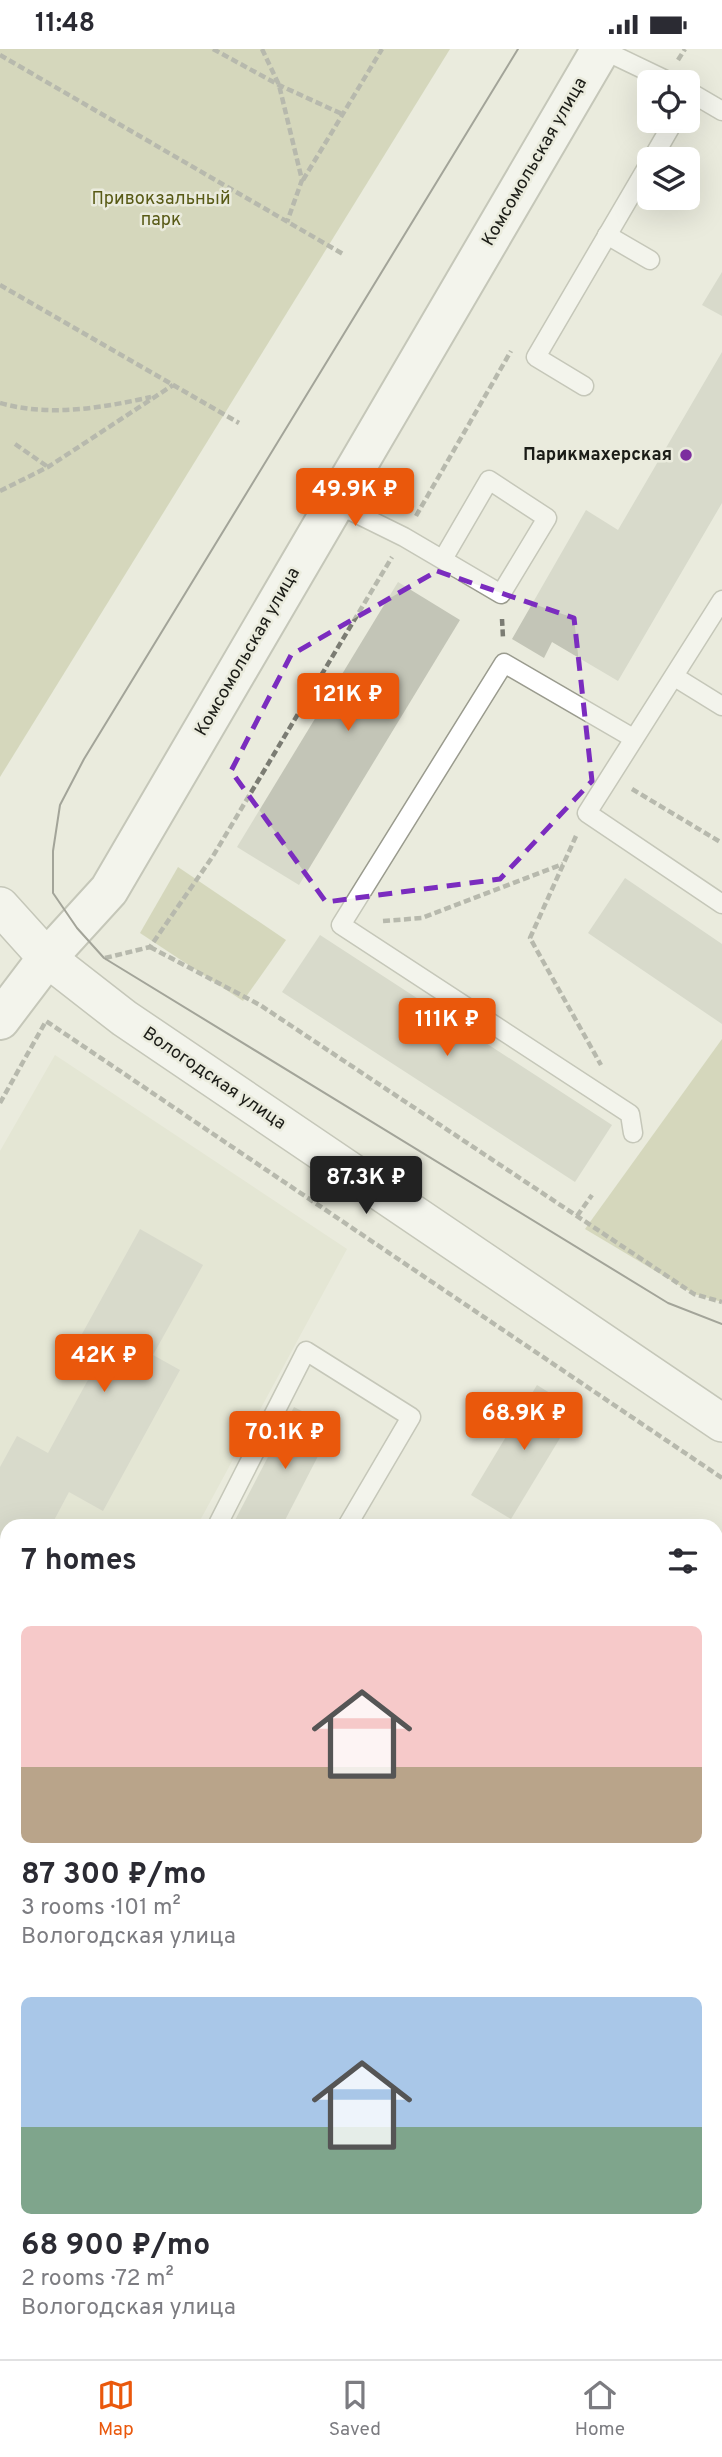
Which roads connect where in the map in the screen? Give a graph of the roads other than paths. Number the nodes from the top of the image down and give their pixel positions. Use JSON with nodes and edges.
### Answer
{"nodes":[{"id":1,"x":601,"y":49,"type":"edge"},
{"id":2,"x":645,"y":70,"type":"edge"},
{"id":3,"x":700,"y":100,"type":"edge"},
{"id":4,"x":722,"y":111,"type":"edge"},
{"id":5,"x":637,"y":185,"type":"edge"},
{"id":6,"x":607,"y":235,"type":"junction"},
{"id":7,"x":650,"y":260,"type":"dead end"},
{"id":8,"x":584,"y":386,"type":"dead end"},
{"id":9,"x":335,"y":503,"type":"junction"},
{"id":10,"x":443,"y":559,"type":"junction"},
{"id":11,"x":722,"y":600,"type":"edge"},
{"id":12,"x":675,"y":677,"type":"junction"},
{"id":13,"x":722,"y":706,"type":"edge"},
{"id":14,"x":633,"y":739,"type":"junction"},
{"id":15,"x":722,"y":904,"type":"edge"},
{"id":16,"x":0,"y":906,"type":"edge"},
{"id":17,"x":47,"y":958,"type":"junction"},
{"id":18,"x":0,"y":1020,"type":"edge"},
{"id":19,"x":633,"y":1133,"type":"dead end"},
{"id":20,"x":722,"y":1423,"type":"edge"},
{"id":21,"x":221,"y":1519,"type":"edge"},
{"id":22,"x":351,"y":1519,"type":"edge"}],
"edges":[{"from":1,"to":2,"type":"lane"},
{"from":1,"to":9,"type":"street","name":"Комсомольская улица"},
{"from":3,"to":4,"type":"lane"},
{"from":5,"to":6,"type":"lane"},
{"from":6,"to":7,"type":"lane"},
{"from":6,"to":8,"type":"lane"},
{"from":9,"to":10,"type":"lane"},
{"from":9,"to":17,"type":"street","name":"Комсомольская улица"},
{"from":10,"to":10,"type":"lane"},
{"from":11,"to":12,"type":"lane"},
{"from":12,"to":13,"type":"lane"},
{"from":12,"to":14,"type":"lane"},
{"from":14,"to":15,"type":"lane"},
{"from":14,"to":19,"type":"lane"},
{"from":16,"to":17,"type":"street","name":"Вологодская улица"},
{"from":17,"to":18,"type":"street","name":"Комсомольская улица"},
{"from":17,"to":20,"type":"street","name":"Вологодская улица"},
{"from":21,"to":22,"type":"lane"}]}
